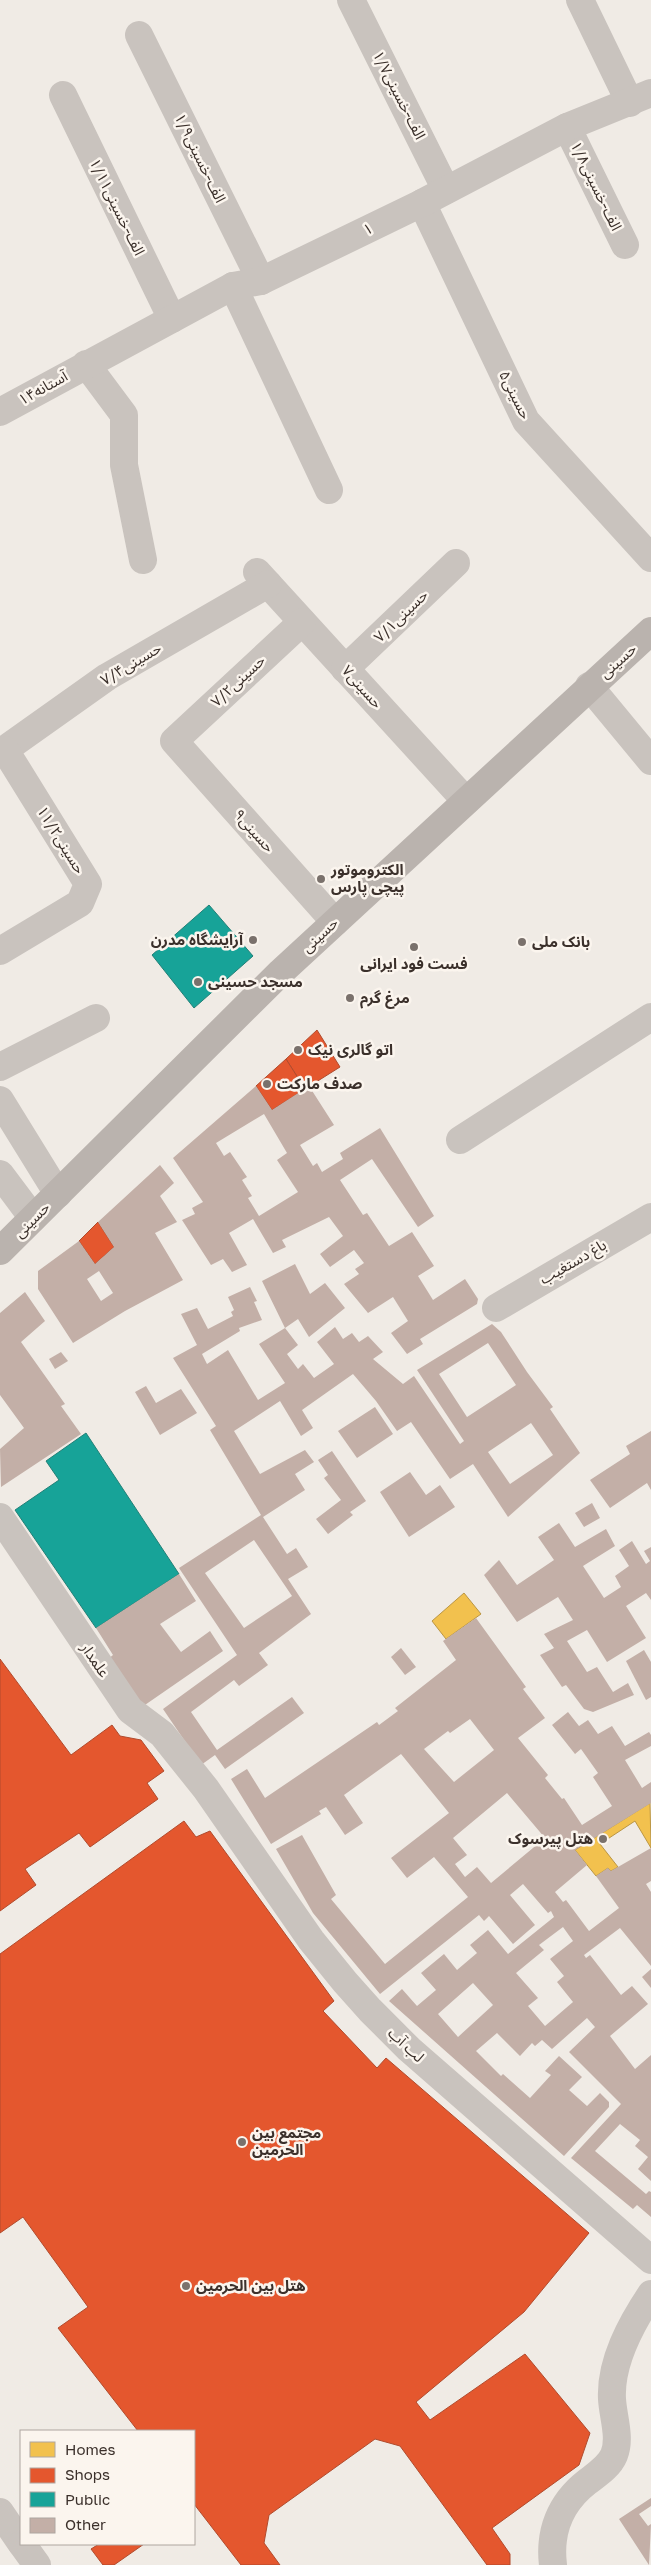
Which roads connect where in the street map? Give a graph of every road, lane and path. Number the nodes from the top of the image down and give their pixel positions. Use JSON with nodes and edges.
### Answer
{"nodes":[{"id":1,"x":351,"y":0,"type":"edge"},
{"id":2,"x":580,"y":0,"type":"edge"},
{"id":3,"x":140,"y":35,"type":"dead end"},
{"id":4,"x":63,"y":95,"type":"dead end"},
{"id":5,"x":641,"y":98,"type":"edge"},
{"id":6,"x":567,"y":127,"type":"junction"},
{"id":7,"x":446,"y":190,"type":"junction"},
{"id":8,"x":422,"y":203,"type":"junction"},
{"id":9,"x":625,"y":245,"type":"dead end"},
{"id":10,"x":261,"y":281,"type":"junction"},
{"id":11,"x":233,"y":286,"type":"junction"},
{"id":12,"x":172,"y":319,"type":"junction"},
{"id":13,"x":86,"y":364,"type":"junction"},
{"id":14,"x":0,"y":412,"type":"edge"},
{"id":15,"x":329,"y":490,"type":"dead end"},
{"id":16,"x":651,"y":558,"type":"edge"},
{"id":17,"x":143,"y":560,"type":"dead end"},
{"id":18,"x":456,"y":563,"type":"dead end"},
{"id":19,"x":262,"y":578,"type":"joint"},
{"id":20,"x":302,"y":622,"type":"junction"},
{"id":21,"x":651,"y":631,"type":"edge"},
{"id":22,"x":346,"y":669,"type":"junction"},
{"id":23,"x":589,"y":686,"type":"junction"},
{"id":24,"x":174,"y":740,"type":"joint"},
{"id":25,"x":3,"y":752,"type":"edge"},
{"id":26,"x":651,"y":761,"type":"edge"},
{"id":27,"x":466,"y":802,"type":"junction"},
{"id":28,"x":335,"y":922,"type":"junction"},
{"id":29,"x":0,"y":950,"type":"edge"},
{"id":30,"x":651,"y":1016,"type":"edge"},
{"id":31,"x":96,"y":1018,"type":"dead end"},
{"id":32,"x":0,"y":1067,"type":"edge"},
{"id":33,"x":0,"y":1100,"type":"edge"},
{"id":34,"x":460,"y":1140,"type":"dead end"},
{"id":35,"x":0,"y":1174,"type":"edge"},
{"id":36,"x":58,"y":1194,"type":"junction"},
{"id":37,"x":651,"y":1217,"type":"edge"},
{"id":38,"x":33,"y":1218,"type":"junction"},
{"id":39,"x":0,"y":1251,"type":"edge"},
{"id":40,"x":496,"y":1308,"type":"dead end"},
{"id":41,"x":0,"y":1517,"type":"edge"},
{"id":42,"x":206,"y":1789,"type":"joint"},
{"id":43,"x":651,"y":2260,"type":"edge"},
{"id":44,"x":651,"y":2294,"type":"edge"},
{"id":45,"x":0,"y":2512,"type":"edge"},
{"id":46,"x":20,"y":2540,"type":"edge"},
{"id":47,"x":23,"y":2545,"type":"edge"},
{"id":48,"x":37,"y":2565,"type":"edge"},
{"id":49,"x":553,"y":2565,"type":"edge"}],
"edges":[{"from":1,"to":7,"type":"street","name":"الف-خسینی۱/۷"},
{"from":2,"to":5,"type":"street"},
{"from":3,"to":10,"type":"street","name":"الف-خسینی۱/۹"},
{"from":4,"to":12,"type":"street","name":"الف-خسینی۱/۱۱"},
{"from":5,"to":6,"type":"street","name":"۱"},
{"from":6,"to":7,"type":"street","name":"۱"},
{"from":6,"to":9,"type":"street","name":"الف-خسینی۱/۸"},
{"from":7,"to":8,"type":"street","name":"۱"},
{"from":8,"to":10,"type":"street","name":"۱"},
{"from":8,"to":16,"type":"street","name":"حسینی۵"},
{"from":10,"to":11,"type":"street","name":"۱"},
{"from":11,"to":12,"type":"street","name":"۱"},
{"from":11,"to":15,"type":"street"},
{"from":12,"to":13,"type":"street","name":"۱"},
{"from":13,"to":14,"type":"street","name":"آستانه۱۴"},
{"from":13,"to":17,"type":"street"},
{"from":18,"to":22,"type":"street","name":"حسینی۷/۱"},
{"from":19,"to":20,"type":"street","name":"حسینی۷"},
{"from":19,"to":25,"type":"street","name":"حسینی۷/۴"},
{"from":20,"to":22,"type":"street","name":"حسینی۷"},
{"from":20,"to":24,"type":"street","name":"حسینی۷/۲"},
{"from":21,"to":23,"type":"street","name":"حسینی"},
{"from":22,"to":27,"type":"street","name":"حسینی۷"},
{"from":23,"to":26,"type":"street"},
{"from":23,"to":27,"type":"street","name":"حسینی"},
{"from":24,"to":28,"type":"street","name":"حسینی۹"},
{"from":25,"to":29,"type":"street","name":"حسینی۱۱/۲"},
{"from":27,"to":28,"type":"street","name":"حسینی"},
{"from":28,"to":36,"type":"street","name":"حسینی"},
{"from":30,"to":34,"type":"street"},
{"from":31,"to":32,"type":"street"},
{"from":33,"to":36,"type":"street"},
{"from":35,"to":38,"type":"street"},
{"from":36,"to":38,"type":"street","name":"حسینی"},
{"from":37,"to":40,"type":"street","name":"باغ دستغیب"},
{"from":38,"to":39,"type":"street","name":"حسینی"},
{"from":41,"to":42,"type":"street","name":"علمدار"},
{"from":42,"to":43,"type":"street","name":"لب آب"},
{"from":44,"to":49,"type":"street"},
{"from":45,"to":46,"type":"street"},
{"from":47,"to":48,"type":"street"}]}
